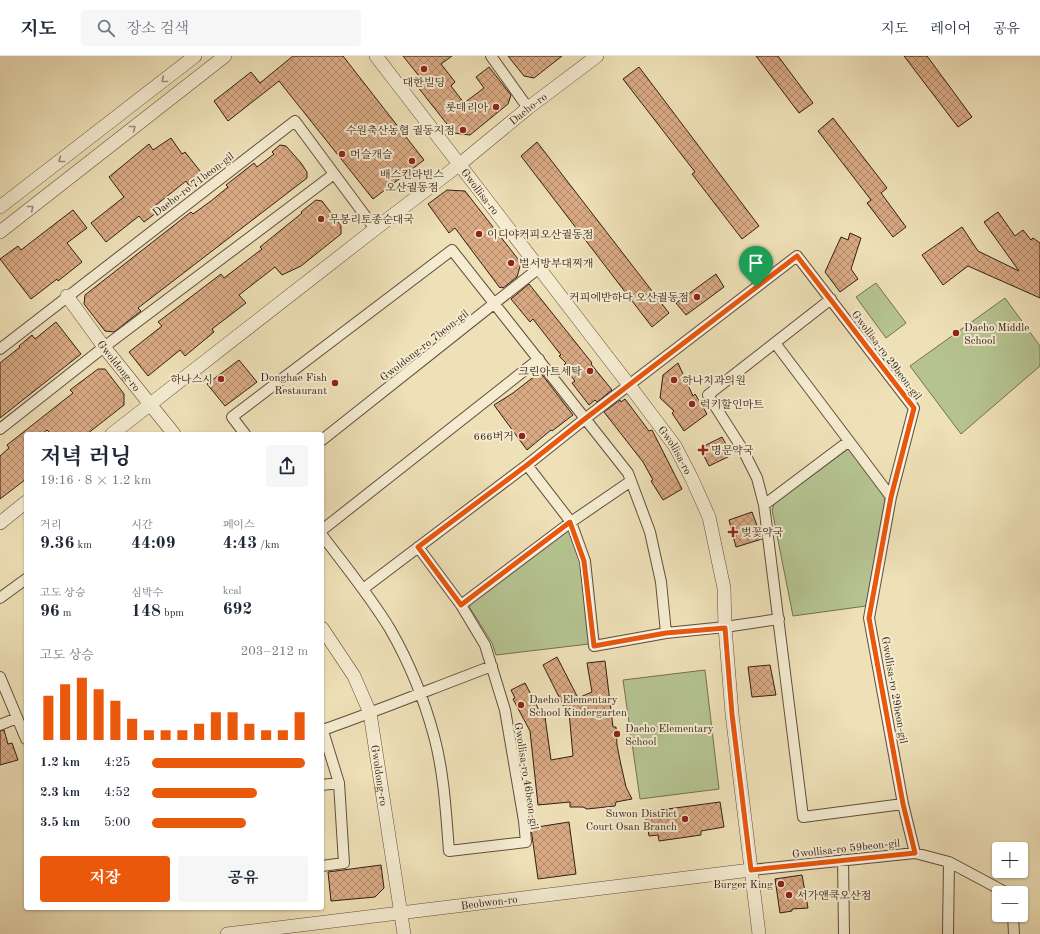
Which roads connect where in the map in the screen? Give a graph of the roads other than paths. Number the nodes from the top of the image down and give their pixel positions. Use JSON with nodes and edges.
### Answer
{"nodes":[{"id":1,"x":194,"y":56,"type":"edge"},
{"id":2,"x":225,"y":56,"type":"edge"},
{"id":3,"x":376,"y":56,"type":"edge"},
{"id":4,"x":491,"y":56,"type":"edge"},
{"id":5,"x":597,"y":56,"type":"edge"},
{"id":6,"x":528,"y":108,"type":"junction"},
{"id":7,"x":460,"y":164,"type":"junction"},
{"id":8,"x":334,"y":174,"type":"junction"},
{"id":9,"x":0,"y":207,"type":"edge"},
{"id":10,"x":375,"y":229,"type":"junction"},
{"id":11,"x":0,"y":232,"type":"edge"},
{"id":12,"x":539,"y":268,"type":"junction"},
{"id":13,"x":67,"y":296,"type":"junction"},
{"id":14,"x":831,"y":299,"type":"junction"},
{"id":15,"x":495,"y":304,"type":"junction"},
{"id":16,"x":775,"y":343,"type":"junction"},
{"id":17,"x":104,"y":347,"type":"junction"},
{"id":18,"x":0,"y":349,"type":"edge"},
{"id":19,"x":539,"y":359,"type":"junction"},
{"id":20,"x":629,"y":385,"type":"junction"},
{"id":21,"x":149,"y":404,"type":"junction"},
{"id":22,"x":586,"y":418,"type":"junction"},
{"id":23,"x":0,"y":429,"type":"edge"},
{"id":24,"x":114,"y":432,"type":"edge"},
{"id":25,"x":172,"y":432,"type":"edge"},
{"id":26,"x":243,"y":432,"type":"edge"},
{"id":27,"x":324,"y":438,"type":"edge"},
{"id":28,"x":849,"y":441,"type":"junction"},
{"id":29,"x":527,"y":465,"type":"junction"},
{"id":30,"x":631,"y":481,"type":"junction"},
{"id":31,"x":891,"y":497,"type":"junction"},
{"id":32,"x":24,"y":504,"type":"edge"},
{"id":33,"x":764,"y":505,"type":"junction"},
{"id":34,"x":570,"y":522,"type":"junction"},
{"id":35,"x":0,"y":523,"type":"edge"},
{"id":36,"x":324,"y":528,"type":"edge"},
{"id":37,"x":324,"y":538,"type":"edge"},
{"id":38,"x":418,"y":547,"type":"junction"},
{"id":39,"x":24,"y":580,"type":"edge"},
{"id":40,"x":363,"y":589,"type":"junction"},
{"id":41,"x":0,"y":598,"type":"edge"},
{"id":42,"x":461,"y":605,"type":"junction"},
{"id":43,"x":779,"y":619,"type":"junction"},
{"id":44,"x":725,"y":628,"type":"junction"},
{"id":45,"x":324,"y":631,"type":"edge"},
{"id":46,"x":666,"y":633,"type":"junction"},
{"id":47,"x":492,"y":666,"type":"junction"},
{"id":48,"x":0,"y":677,"type":"edge"},
{"id":49,"x":420,"y":693,"type":"junction"},
{"id":50,"x":370,"y":714,"type":"junction"},
{"id":51,"x":18,"y":718,"type":"junction"},
{"id":52,"x":0,"y":725,"type":"edge"},
{"id":53,"x":324,"y":729,"type":"edge"},
{"id":54,"x":324,"y":732,"type":"edge"},
{"id":55,"x":24,"y":734,"type":"edge"},
{"id":56,"x":339,"y":783,"type":"junction"},
{"id":57,"x":324,"y":785,"type":"edge"},
{"id":58,"x":903,"y":804,"type":"junction"},
{"id":59,"x":915,"y":853,"type":"junction"},
{"id":60,"x":843,"y":860,"type":"junction"},
{"id":61,"x":949,"y":862,"type":"junction"},
{"id":62,"x":324,"y":866,"type":"edge"},
{"id":63,"x":751,"y":870,"type":"junction"},
{"id":64,"x":994,"y":886,"type":"edge"},
{"id":65,"x":401,"y":912,"type":"junction"},
{"id":66,"x":1013,"y":922,"type":"edge"},
{"id":67,"x":228,"y":934,"type":"edge"},
{"id":68,"x":404,"y":934,"type":"edge"},
{"id":69,"x":759,"y":934,"type":"edge"},
{"id":70,"x":844,"y":934,"type":"edge"},
{"id":71,"x":948,"y":934,"type":"edge"},
{"id":72,"x":1014,"y":934,"type":"edge"}],
"edges":[{"from":1,"to":9,"type":"street","one_way":true},
{"from":11,"to":2,"type":"street","one_way":true},
{"from":3,"to":7,"type":"street","name":"Gwollisa-ro"},
{"from":4,"to":6,"type":"street"},
{"from":5,"to":6,"type":"street","name":"Daeho-ro"},
{"from":6,"to":7,"type":"street","name":"Daeho-ro"},
{"from":7,"to":10,"type":"street","name":"Daeho-ro"},
{"from":7,"to":12,"type":"street","name":"Gwollisa-ro"},
{"from":8,"to":10,"type":"street","name":"Daeho-ro 71beon-gil"},
{"from":8,"to":13,"type":"street","name":"Daeho-ro 71beon-gil"},
{"from":8,"to":17,"type":"street"},
{"from":10,"to":21,"type":"street","name":"Daeho-ro"},
{"from":12,"to":15,"type":"street","name":"Gwoldong-ro 7beon-gil"},
{"from":12,"to":20,"type":"street","name":"Gwollisa-ro"},
{"from":13,"to":17,"type":"street","name":"Gwoldong-ro"},
{"from":13,"to":18,"type":"street","name":"Daeho-ro 71beon-gil"},
{"from":14,"to":16,"type":"street"},
{"from":14,"to":20,"type":"street","name":"Gwollisa-ro 29beon-gil"},
{"from":14,"to":31,"type":"street","name":"Gwollisa-ro 29beon-gil"},
{"from":15,"to":19,"type":"street"},
{"from":15,"to":26,"type":"street"},
{"from":15,"to":27,"type":"street","name":"Gwoldong-ro 7beon-gil"},
{"from":16,"to":28,"type":"street"},
{"from":16,"to":33,"type":"street"},
{"from":17,"to":21,"type":"street","name":"Gwoldong-ro"},
{"from":17,"to":23,"type":"street"},
{"from":19,"to":22,"type":"street"},
{"from":19,"to":36,"type":"street"},
{"from":20,"to":22,"type":"street"},
{"from":20,"to":44,"type":"street","name":"Gwollisa-ro"},
{"from":21,"to":24,"type":"street"},
{"from":21,"to":25,"type":"street","name":"Gwoldong-ro"},
{"from":22,"to":29,"type":"street"},
{"from":22,"to":30,"type":"street"},
{"from":28,"to":31,"type":"street"},
{"from":28,"to":33,"type":"street"},
{"from":29,"to":34,"type":"street"},
{"from":29,"to":38,"type":"street"},
{"from":30,"to":34,"type":"street"},
{"from":30,"to":46,"type":"street"},
{"from":31,"to":58,"type":"street","name":"Gwollisa-ro 29beon-gil"},
{"from":32,"to":35,"type":"street"},
{"from":33,"to":43,"type":"street"},
{"from":34,"to":42,"type":"street"},
{"from":34,"to":46,"type":"street"},
{"from":37,"to":40,"type":"street","name":"Gwollisa-ro 46beon-gil"},
{"from":38,"to":40,"type":"street"},
{"from":38,"to":42,"type":"street","name":"Gwollisa-ro 46beon-gil"},
{"from":39,"to":41,"type":"street"},
{"from":40,"to":49,"type":"street","name":"Gwollisa-ro 46beon-gil"},
{"from":42,"to":47,"type":"street","name":"Gwollisa-ro 46beon-gil"},
{"from":43,"to":44,"type":"street"},
{"from":43,"to":58,"type":"street"},
{"from":44,"to":46,"type":"street"},
{"from":44,"to":63,"type":"street","name":"Gwollisa-ro"},
{"from":45,"to":50,"type":"street","name":"Gwoldong-ro"},
{"from":47,"to":49,"type":"street"},
{"from":47,"to":49,"type":"street","name":"Gwollisa-ro 46beon-gil"},
{"from":48,"to":51,"type":"street"},
{"from":49,"to":50,"type":"street"},
{"from":50,"to":53,"type":"street"},
{"from":50,"to":65,"type":"street","name":"Gwoldong-ro"},
{"from":51,"to":52,"type":"street"},
{"from":51,"to":55,"type":"street"},
{"from":54,"to":56,"type":"street"},
{"from":56,"to":57,"type":"street"},
{"from":56,"to":62,"type":"street"},
{"from":58,"to":59,"type":"street","name":"Gwollisa-ro 29beon-gil"},
{"from":59,"to":60,"type":"street","name":"Gwollisa-ro 59beon-gil"},
{"from":59,"to":61,"type":"street","name":"Gwollisa-ro 59beon-gil"},
{"from":60,"to":63,"type":"street","name":"Gwollisa-ro 59beon-gil"},
{"from":60,"to":70,"type":"street"},
{"from":61,"to":64,"type":"street","name":"Gwollisa-ro 59beon-gil"},
{"from":61,"to":71,"type":"street"},
{"from":63,"to":65,"type":"street","name":"Beobwon-ro"},
{"from":63,"to":69,"type":"street","name":"Gwollisa-ro"},
{"from":65,"to":67,"type":"street","name":"Beobwon-ro"},
{"from":65,"to":68,"type":"street","name":"Gwoldong-ro"},
{"from":66,"to":72,"type":"street"}]}
